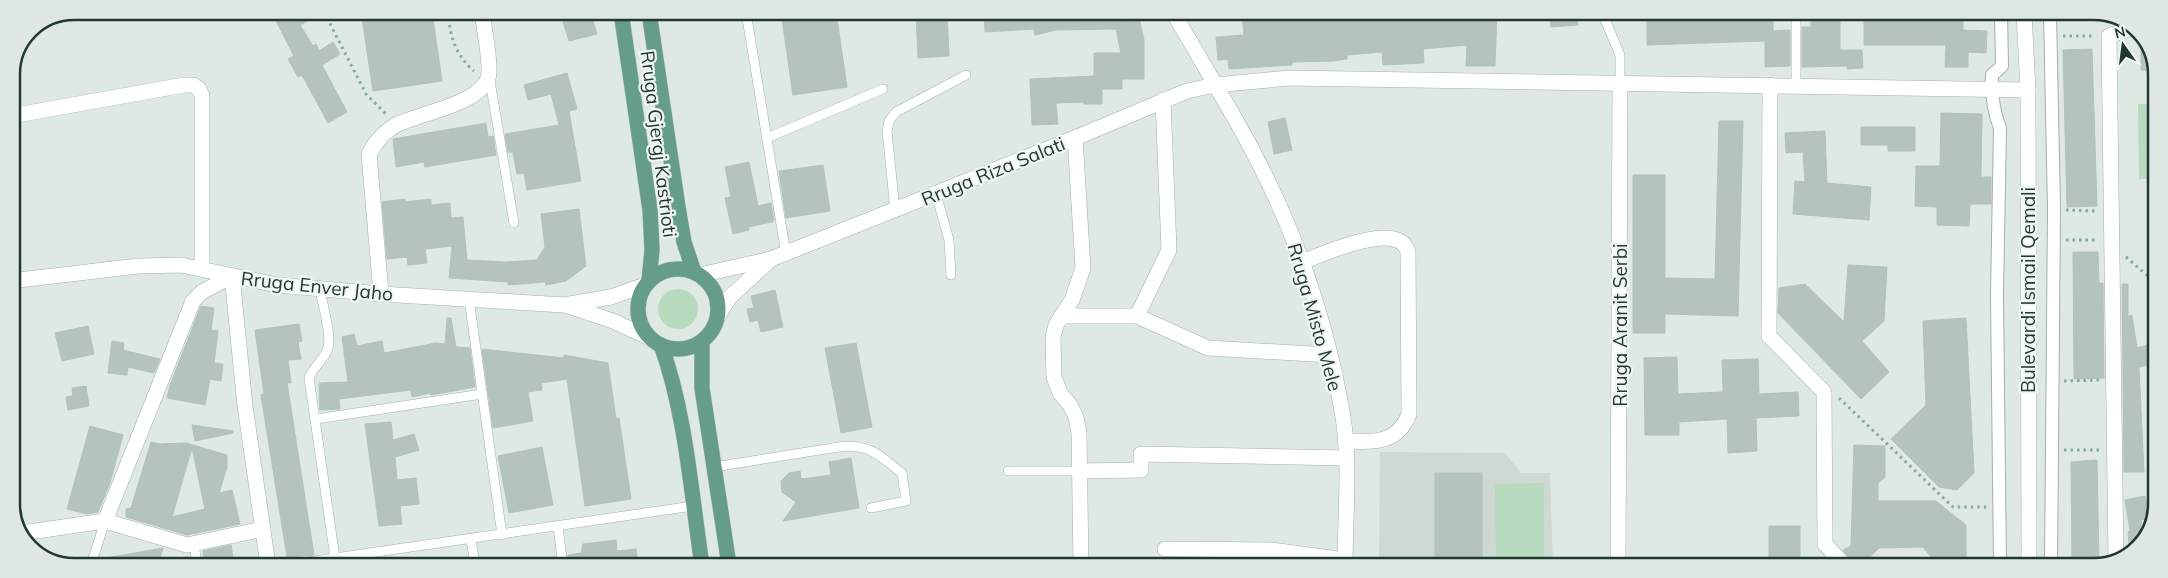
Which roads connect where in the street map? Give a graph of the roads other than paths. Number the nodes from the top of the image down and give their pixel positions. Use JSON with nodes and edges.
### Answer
{"nodes":[{"id":1,"x":483,"y":20,"type":"edge"},
{"id":2,"x":622,"y":20,"type":"edge"},
{"id":3,"x":650,"y":20,"type":"edge"},
{"id":4,"x":747,"y":20,"type":"edge"},
{"id":5,"x":1177,"y":20,"type":"edge"},
{"id":6,"x":1605,"y":20,"type":"edge"},
{"id":7,"x":1796,"y":20,"type":"edge"},
{"id":8,"x":2001,"y":20,"type":"edge"},
{"id":9,"x":2024,"y":20,"type":"edge"},
{"id":10,"x":2050,"y":20,"type":"edge"},
{"id":11,"x":2125,"y":30,"type":"edge"},
{"id":12,"x":966,"y":75,"type":"dead end"},
{"id":13,"x":488,"y":77,"type":"junction"},
{"id":14,"x":1620,"y":83,"type":"junction"},
{"id":15,"x":1214,"y":85,"type":"junction"},
{"id":16,"x":1770,"y":85,"type":"junction"},
{"id":17,"x":1796,"y":86,"type":"junction"},
{"id":18,"x":1992,"y":88,"type":"junction"},
{"id":19,"x":883,"y":89,"type":"dead end"},
{"id":20,"x":2028,"y":90,"type":"junction"},
{"id":21,"x":1163,"y":100,"type":"junction"},
{"id":22,"x":20,"y":114,"type":"edge"},
{"id":23,"x":767,"y":138,"type":"junction"},
{"id":24,"x":1075,"y":138,"type":"junction"},
{"id":25,"x":936,"y":194,"type":"junction"},
{"id":26,"x":895,"y":210,"type":"junction"},
{"id":27,"x":514,"y":223,"type":"dead end"},
{"id":28,"x":786,"y":254,"type":"junction"},
{"id":29,"x":772,"y":259,"type":"junction"},
{"id":30,"x":1302,"y":262,"type":"junction"},
{"id":31,"x":202,"y":269,"type":"junction"},
{"id":32,"x":697,"y":273,"type":"junction"},
{"id":33,"x":952,"y":274,"type":"dead end"},
{"id":34,"x":232,"y":276,"type":"junction"},
{"id":35,"x":20,"y":280,"type":"edge"},
{"id":36,"x":647,"y":283,"type":"junction"},
{"id":37,"x":320,"y":289,"type":"junction"},
{"id":38,"x":381,"y":294,"type":"junction"},
{"id":39,"x":469,"y":299,"type":"junction"},
{"id":40,"x":564,"y":305,"type":"junction"},
{"id":41,"x":718,"y":316,"type":"junction"},
{"id":42,"x":1061,"y":316,"type":"junction"},
{"id":43,"x":1137,"y":316,"type":"junction"},
{"id":44,"x":655,"y":342,"type":"junction"},
{"id":45,"x":702,"y":342,"type":"junction"},
{"id":46,"x":1329,"y":355,"type":"junction"},
{"id":47,"x":482,"y":394,"type":"junction"},
{"id":48,"x":316,"y":419,"type":"junction"},
{"id":49,"x":1345,"y":441,"type":"junction"},
{"id":50,"x":1346,"y":458,"type":"junction"},
{"id":51,"x":714,"y":466,"type":"junction"},
{"id":52,"x":1008,"y":471,"type":"dead end"},
{"id":53,"x":1079,"y":471,"type":"junction"},
{"id":54,"x":693,"y":506,"type":"junction"},
{"id":55,"x":871,"y":508,"type":"dead end"},
{"id":56,"x":105,"y":522,"type":"junction"},
{"id":57,"x":558,"y":527,"type":"junction"},
{"id":58,"x":263,"y":529,"type":"junction"},
{"id":59,"x":28,"y":532,"type":"edge"},
{"id":60,"x":502,"y":534,"type":"junction"},
{"id":61,"x":472,"y":539,"type":"junction"},
{"id":62,"x":194,"y":544,"type":"junction"},
{"id":63,"x":1165,"y":549,"type":"dead end"},
{"id":64,"x":2116,"y":553,"type":"edge"},
{"id":65,"x":93,"y":558,"type":"edge"},
{"id":66,"x":196,"y":558,"type":"edge"},
{"id":67,"x":267,"y":558,"type":"edge"},
{"id":68,"x":335,"y":558,"type":"joint"},
{"id":69,"x":475,"y":558,"type":"edge"},
{"id":70,"x":562,"y":558,"type":"edge"},
{"id":71,"x":701,"y":558,"type":"edge"},
{"id":72,"x":728,"y":558,"type":"edge"},
{"id":73,"x":1081,"y":558,"type":"edge"},
{"id":74,"x":1317,"y":558,"type":"edge"},
{"id":75,"x":1345,"y":558,"type":"edge"},
{"id":76,"x":1618,"y":558,"type":"edge"},
{"id":77,"x":1838,"y":558,"type":"edge"},
{"id":78,"x":2000,"y":558,"type":"edge"},
{"id":79,"x":2028,"y":558,"type":"edge"},
{"id":80,"x":2051,"y":558,"type":"edge"}],
"edges":[{"from":1,"to":13,"type":"street"},
{"from":2,"to":36,"type":"main road","name":"Rruga Gjergj Kastrioti"},
{"from":3,"to":32,"type":"main road","name":"Rruga Gjergj Kastrioti"},
{"from":4,"to":23,"type":"lane"},
{"from":5,"to":15,"type":"street","name":"Rruga Misto Mele"},
{"from":6,"to":14,"type":"lane"},
{"from":7,"to":17,"type":"lane"},
{"from":8,"to":18,"type":"street"},
{"from":9,"to":20,"type":"street","name":"Bulevardi Ismail Qemali"},
{"from":10,"to":80,"type":"street","name":"Bulevardi Ismail Qemali"},
{"from":11,"to":64,"type":"street"},
{"from":12,"to":26,"type":"lane"},
{"from":13,"to":27,"type":"lane"},
{"from":13,"to":38,"type":"street"},
{"from":14,"to":15,"type":"street","name":"Rruga Riza Salati"},
{"from":14,"to":16,"type":"street","name":"Rruga Riza Salati"},
{"from":14,"to":76,"type":"street","name":"Rruga Aranit Serbi"},
{"from":15,"to":21,"type":"street","name":"Rruga Riza Salati"},
{"from":15,"to":30,"type":"street","name":"Rruga Misto Mele"},
{"from":16,"to":17,"type":"street","name":"Rruga Riza Salati"},
{"from":16,"to":77,"type":"street"},
{"from":17,"to":18,"type":"street","name":"Rruga Riza Salati"},
{"from":18,"to":20,"type":"street","name":"Rruga Riza Salati"},
{"from":18,"to":78,"type":"street"},
{"from":19,"to":23,"type":"lane"},
{"from":20,"to":79,"type":"street","name":"Bulevardi Ismail Qemali"},
{"from":21,"to":24,"type":"street","name":"Rruga Riza Salati"},
{"from":21,"to":43,"type":"street"},
{"from":22,"to":31,"type":"street"},
{"from":23,"to":28,"type":"lane"},
{"from":24,"to":25,"type":"street","name":"Rruga Riza Salati"},
{"from":24,"to":42,"type":"street"},
{"from":25,"to":26,"type":"street","name":"Rruga Riza Salati"},
{"from":25,"to":33,"type":"lane"},
{"from":26,"to":28,"type":"street","name":"Rruga Riza Salati"},
{"from":28,"to":29,"type":"street","name":"Rruga Riza Salati"},
{"from":29,"to":32,"type":"street","name":"Rruga Riza Salati"},
{"from":29,"to":41,"type":"street"},
{"from":30,"to":46,"type":"street","name":"Rruga Misto Mele"},
{"from":30,"to":49,"type":"street"},
{"from":31,"to":34,"type":"street","name":"Rruga Enver Jaho"},
{"from":31,"to":35,"type":"street","name":"Rruga Enver Jaho"},
{"from":32,"to":36,"type":"main road"},
{"from":32,"to":41,"type":"main road"},
{"from":34,"to":37,"type":"street","name":"Rruga Enver Jaho"},
{"from":34,"to":56,"type":"street"},
{"from":34,"to":58,"type":"street"},
{"from":36,"to":40,"type":"street"},
{"from":36,"to":44,"type":"main road"},
{"from":37,"to":38,"type":"street","name":"Rruga Enver Jaho"},
{"from":37,"to":48,"type":"lane"},
{"from":38,"to":39,"type":"street","name":"Rruga Enver Jaho"},
{"from":39,"to":40,"type":"street","name":"Rruga Enver Jaho"},
{"from":39,"to":47,"type":"lane"},
{"from":40,"to":44,"type":"street"},
{"from":41,"to":45,"type":"main road"},
{"from":42,"to":43,"type":"street"},
{"from":42,"to":53,"type":"street"},
{"from":43,"to":46,"type":"street"},
{"from":44,"to":45,"type":"main road"},
{"from":44,"to":54,"type":"main road"},
{"from":45,"to":51,"type":"main road"},
{"from":46,"to":49,"type":"street","name":"Rruga Misto Mele"},
{"from":47,"to":48,"type":"lane"},
{"from":47,"to":60,"type":"lane"},
{"from":48,"to":68,"type":"lane"},
{"from":49,"to":50,"type":"street","name":"Rruga Misto Mele"},
{"from":50,"to":53,"type":"street"},
{"from":50,"to":75,"type":"street","name":"Rruga Misto Mele"},
{"from":51,"to":55,"type":"lane"},
{"from":51,"to":72,"type":"main road"},
{"from":52,"to":53,"type":"lane"},
{"from":53,"to":73,"type":"street"},
{"from":54,"to":57,"type":"lane"},
{"from":54,"to":71,"type":"main road"},
{"from":56,"to":59,"type":"street"},
{"from":56,"to":62,"type":"street"},
{"from":56,"to":65,"type":"lane"},
{"from":57,"to":60,"type":"lane"},
{"from":57,"to":70,"type":"lane"},
{"from":58,"to":62,"type":"street"},
{"from":58,"to":67,"type":"street"},
{"from":60,"to":61,"type":"lane"},
{"from":61,"to":68,"type":"lane"},
{"from":61,"to":69,"type":"lane"},
{"from":62,"to":66,"type":"lane"},
{"from":63,"to":74,"type":"street"}]}
